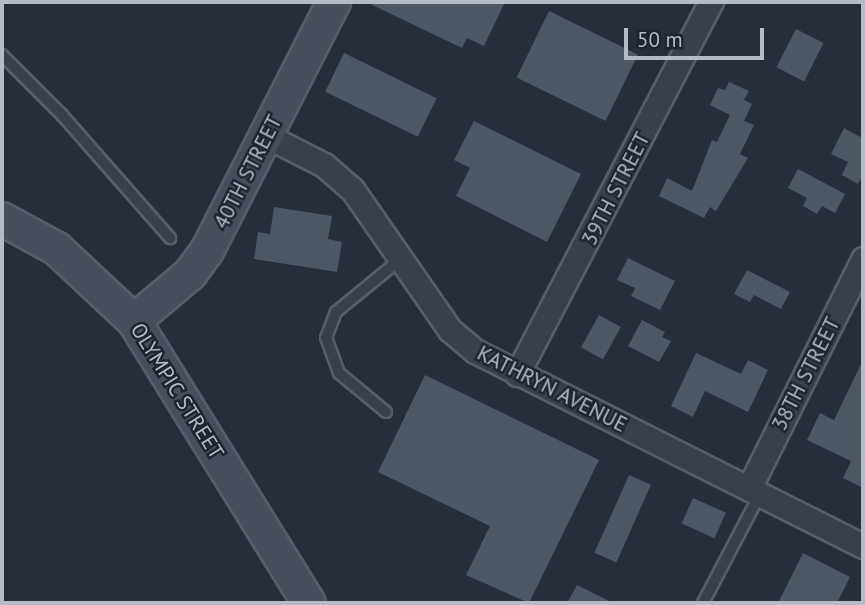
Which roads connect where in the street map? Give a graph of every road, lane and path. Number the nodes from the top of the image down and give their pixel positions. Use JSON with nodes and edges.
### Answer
{"nodes":[{"id":1,"x":334,"y":2,"type":"edge"},
{"id":2,"x":711,"y":2,"type":"edge"},
{"id":3,"x":2,"y":55,"type":"edge"},
{"id":4,"x":267,"y":136,"type":"junction"},
{"id":5,"x":2,"y":219,"type":"edge"},
{"id":6,"x":170,"y":238,"type":"dead end"},
{"id":7,"x":402,"y":258,"type":"junction"},
{"id":8,"x":863,"y":259,"type":"edge"},
{"id":9,"x":134,"y":321,"type":"junction"},
{"id":10,"x":517,"y":374,"type":"junction"},
{"id":11,"x":386,"y":412,"type":"dead end"},
{"id":12,"x":754,"y":491,"type":"junction"},
{"id":13,"x":863,"y":546,"type":"edge"},
{"id":14,"x":309,"y":603,"type":"edge"},
{"id":15,"x":703,"y":603,"type":"edge"}],
"edges":[{"from":1,"to":4,"type":"main road","name":"40TH STREET"},
{"from":2,"to":10,"type":"street","name":"39TH STREET"},
{"from":3,"to":6,"type":"lane"},
{"from":4,"to":7,"type":"street","name":"KATHRYN AVENUE"},
{"from":4,"to":9,"type":"main road","name":"40TH STREET"},
{"from":5,"to":9,"type":"main road","name":"OLYMPIC STREET"},
{"from":7,"to":10,"type":"street","name":"KATHRYN AVENUE"},
{"from":7,"to":11,"type":"lane"},
{"from":8,"to":12,"type":"street","name":"38TH STREET"},
{"from":9,"to":14,"type":"main road","name":"OLYMPIC STREET"},
{"from":10,"to":12,"type":"street","name":"KATHRYN AVENUE"},
{"from":12,"to":13,"type":"street","name":"KATHRYN AVENUE"},
{"from":12,"to":15,"type":"lane"}]}
